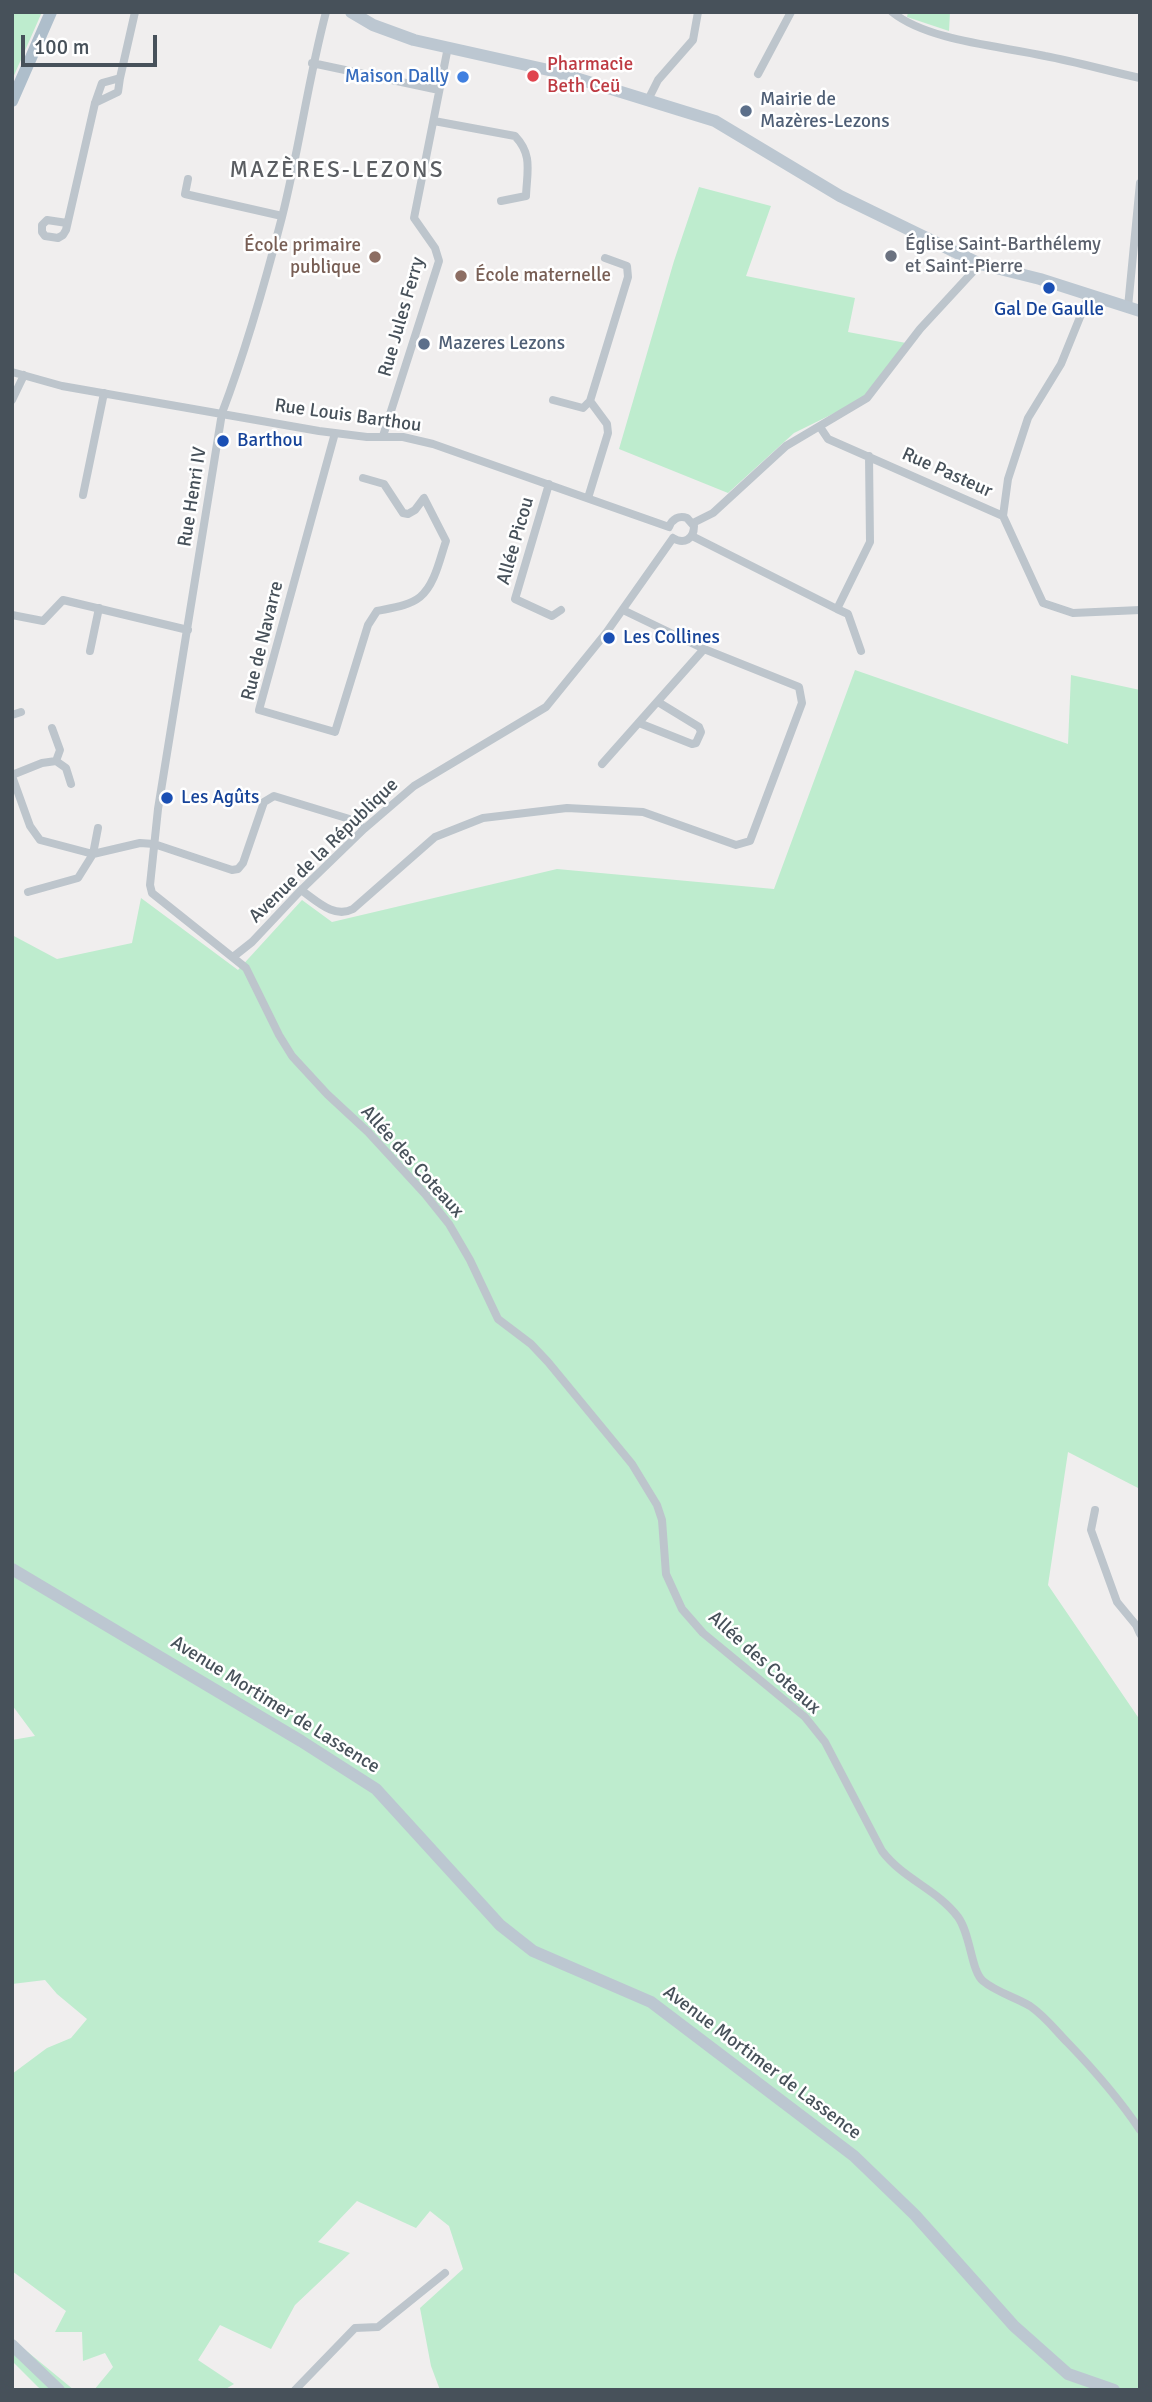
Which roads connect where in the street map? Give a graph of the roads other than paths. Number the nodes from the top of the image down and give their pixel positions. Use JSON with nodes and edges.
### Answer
{"nodes":[{"id":1,"x":51,"y":12,"type":"edge"},
{"id":2,"x":135,"y":12,"type":"edge"},
{"id":3,"x":326,"y":12,"type":"edge"},
{"id":4,"x":351,"y":12,"type":"edge"},
{"id":5,"x":698,"y":12,"type":"edge"},
{"id":6,"x":792,"y":12,"type":"edge"},
{"id":7,"x":892,"y":12,"type":"edge"},
{"id":8,"x":448,"y":47,"type":"junction"},
{"id":9,"x":312,"y":63,"type":"junction"},
{"id":10,"x":758,"y":74,"type":"dead end"},
{"id":11,"x":120,"y":78,"type":"junction"},
{"id":12,"x":1140,"y":78,"type":"edge"},
{"id":13,"x":439,"y":90,"type":"junction"},
{"id":14,"x":648,"y":100,"type":"junction"},
{"id":15,"x":12,"y":101,"type":"edge"},
{"id":16,"x":95,"y":103,"type":"junction"},
{"id":17,"x":434,"y":121,"type":"junction"},
{"id":18,"x":188,"y":179,"type":"dead end"},
{"id":19,"x":1140,"y":183,"type":"edge"},
{"id":20,"x":501,"y":201,"type":"dead end"},
{"id":21,"x":282,"y":216,"type":"junction"},
{"id":22,"x":67,"y":223,"type":"dead end"},
{"id":23,"x":605,"y":258,"type":"dead end"},
{"id":24,"x":980,"y":264,"type":"junction"},
{"id":25,"x":1088,"y":295,"type":"junction"},
{"id":26,"x":1134,"y":309,"type":"edge"},
{"id":27,"x":12,"y":372,"type":"edge"},
{"id":28,"x":24,"y":375,"type":"junction"},
{"id":29,"x":104,"y":393,"type":"junction"},
{"id":30,"x":12,"y":400,"type":"edge"},
{"id":31,"x":553,"y":400,"type":"dead end"},
{"id":32,"x":590,"y":401,"type":"junction"},
{"id":33,"x":222,"y":413,"type":"junction"},
{"id":34,"x":820,"y":427,"type":"junction"},
{"id":35,"x":335,"y":433,"type":"junction"},
{"id":36,"x":383,"y":436,"type":"junction"},
{"id":37,"x":869,"y":456,"type":"junction"},
{"id":38,"x":363,"y":478,"type":"dead end"},
{"id":39,"x":549,"y":484,"type":"junction"},
{"id":40,"x":83,"y":495,"type":"dead end"},
{"id":41,"x":588,"y":499,"type":"junction"},
{"id":42,"x":1003,"y":516,"type":"junction"},
{"id":43,"x":693,"y":523,"type":"junction"},
{"id":44,"x":670,"y":527,"type":"junction"},
{"id":45,"x":692,"y":536,"type":"junction"},
{"id":46,"x":673,"y":538,"type":"junction"},
{"id":47,"x":99,"y":608,"type":"junction"},
{"id":48,"x":837,"y":609,"type":"junction"},
{"id":49,"x":561,"y":610,"type":"dead end"},
{"id":50,"x":623,"y":610,"type":"junction"},
{"id":51,"x":1140,"y":610,"type":"edge"},
{"id":52,"x":12,"y":615,"type":"edge"},
{"id":53,"x":188,"y":629,"type":"junction"},
{"id":54,"x":704,"y":649,"type":"junction"},
{"id":55,"x":90,"y":651,"type":"dead end"},
{"id":56,"x":861,"y":652,"type":"dead end"},
{"id":57,"x":658,"y":702,"type":"junction"},
{"id":58,"x":639,"y":723,"type":"junction"},
{"id":59,"x":52,"y":728,"type":"dead end"},
{"id":60,"x":56,"y":761,"type":"junction"},
{"id":61,"x":602,"y":764,"type":"dead end"},
{"id":62,"x":12,"y":775,"type":"edge"},
{"id":63,"x":71,"y":785,"type":"dead end"},
{"id":64,"x":98,"y":828,"type":"dead end"},
{"id":65,"x":364,"y":829,"type":"junction"},
{"id":66,"x":153,"y":844,"type":"junction"},
{"id":67,"x":93,"y":854,"type":"junction"},
{"id":68,"x":301,"y":890,"type":"junction"},
{"id":69,"x":28,"y":892,"type":"dead end"},
{"id":70,"x":233,"y":957,"type":"junction"},
{"id":71,"x":1095,"y":1510,"type":"dead end"},
{"id":72,"x":12,"y":1569,"type":"edge"},
{"id":73,"x":1140,"y":1634,"type":"edge"},
{"id":74,"x":1140,"y":2130,"type":"edge"},
{"id":75,"x":445,"y":2273,"type":"dead end"},
{"id":76,"x":12,"y":2345,"type":"edge"},
{"id":77,"x":59,"y":2390,"type":"edge"},
{"id":78,"x":295,"y":2390,"type":"edge"},
{"id":79,"x":1114,"y":2390,"type":"edge"}],
"edges":[{"from":1,"to":15,"type":"main road"},
{"from":2,"to":11,"type":"street"},
{"from":3,"to":9,"type":"street","name":"Rue Henri IV"},
{"from":4,"to":8,"type":"street"},
{"from":5,"to":14,"type":"street"},
{"from":6,"to":10,"type":"street"},
{"from":7,"to":12,"type":"street"},
{"from":8,"to":13,"type":"street","name":"Rue Jules Ferry"},
{"from":8,"to":14,"type":"street"},
{"from":9,"to":13,"type":"street"},
{"from":9,"to":21,"type":"street","name":"Rue Henri IV"},
{"from":11,"to":16,"type":"street"},
{"from":11,"to":16,"type":"street"},
{"from":13,"to":17,"type":"street","name":"Rue Jules Ferry"},
{"from":14,"to":24,"type":"street"},
{"from":16,"to":22,"type":"street"},
{"from":17,"to":20,"type":"street"},
{"from":17,"to":36,"type":"street","name":"Rue Jules Ferry"},
{"from":18,"to":21,"type":"street"},
{"from":19,"to":26,"type":"street"},
{"from":21,"to":33,"type":"street","name":"Rue Henri IV"},
{"from":23,"to":32,"type":"street"},
{"from":24,"to":25,"type":"street"},
{"from":24,"to":34,"type":"street"},
{"from":25,"to":26,"type":"street"},
{"from":25,"to":42,"type":"street"},
{"from":27,"to":28,"type":"street","name":"Rue Louis Barthou"},
{"from":28,"to":29,"type":"street","name":"Rue Louis Barthou"},
{"from":28,"to":30,"type":"street"},
{"from":29,"to":33,"type":"street","name":"Rue Louis Barthou"},
{"from":29,"to":40,"type":"street"},
{"from":31,"to":32,"type":"street"},
{"from":32,"to":41,"type":"street"},
{"from":33,"to":35,"type":"street","name":"Rue Louis Barthou"},
{"from":33,"to":53,"type":"street","name":"Rue Henri IV"},
{"from":34,"to":37,"type":"street","name":"Rue Pasteur"},
{"from":34,"to":43,"type":"street"},
{"from":35,"to":36,"type":"street","name":"Rue Louis Barthou"},
{"from":35,"to":38,"type":"street","name":"Rue de Navarre"},
{"from":36,"to":39,"type":"street","name":"Rue Louis Barthou"},
{"from":37,"to":42,"type":"street","name":"Rue Pasteur"},
{"from":37,"to":48,"type":"street"},
{"from":39,"to":41,"type":"street","name":"Rue Louis Barthou"},
{"from":39,"to":49,"type":"street","name":"Allée Picou"},
{"from":41,"to":44,"type":"street","name":"Rue Louis Barthou"},
{"from":42,"to":51,"type":"street","name":"Rue Pasteur"},
{"from":43,"to":44,"type":"street"},
{"from":43,"to":45,"type":"street"},
{"from":44,"to":46,"type":"street"},
{"from":45,"to":46,"type":"street"},
{"from":45,"to":48,"type":"street"},
{"from":46,"to":50,"type":"street","name":"Avenue de la République"},
{"from":47,"to":52,"type":"street"},
{"from":47,"to":53,"type":"street"},
{"from":47,"to":55,"type":"street"},
{"from":48,"to":56,"type":"street"},
{"from":50,"to":54,"type":"street"},
{"from":50,"to":65,"type":"street","name":"Avenue de la République"},
{"from":53,"to":66,"type":"street","name":"Rue Henri IV"},
{"from":54,"to":57,"type":"street"},
{"from":54,"to":68,"type":"street"},
{"from":57,"to":58,"type":"street"},
{"from":57,"to":58,"type":"street"},
{"from":58,"to":61,"type":"street"},
{"from":59,"to":60,"type":"street"},
{"from":60,"to":62,"type":"street"},
{"from":60,"to":63,"type":"street"},
{"from":62,"to":67,"type":"street"},
{"from":64,"to":67,"type":"street"},
{"from":65,"to":66,"type":"street"},
{"from":65,"to":68,"type":"street","name":"Avenue de la République"},
{"from":66,"to":67,"type":"street"},
{"from":66,"to":70,"type":"street","name":"Rue Henri IV"},
{"from":67,"to":69,"type":"street"},
{"from":68,"to":70,"type":"street","name":"Avenue de la République"},
{"from":70,"to":74,"type":"street","name":"Allée des Coteaux"},
{"from":71,"to":73,"type":"street"},
{"from":72,"to":79,"type":"street","name":"Avenue Mortimer de Lassence"},
{"from":75,"to":78,"type":"street"},
{"from":76,"to":77,"type":"street"}]}
